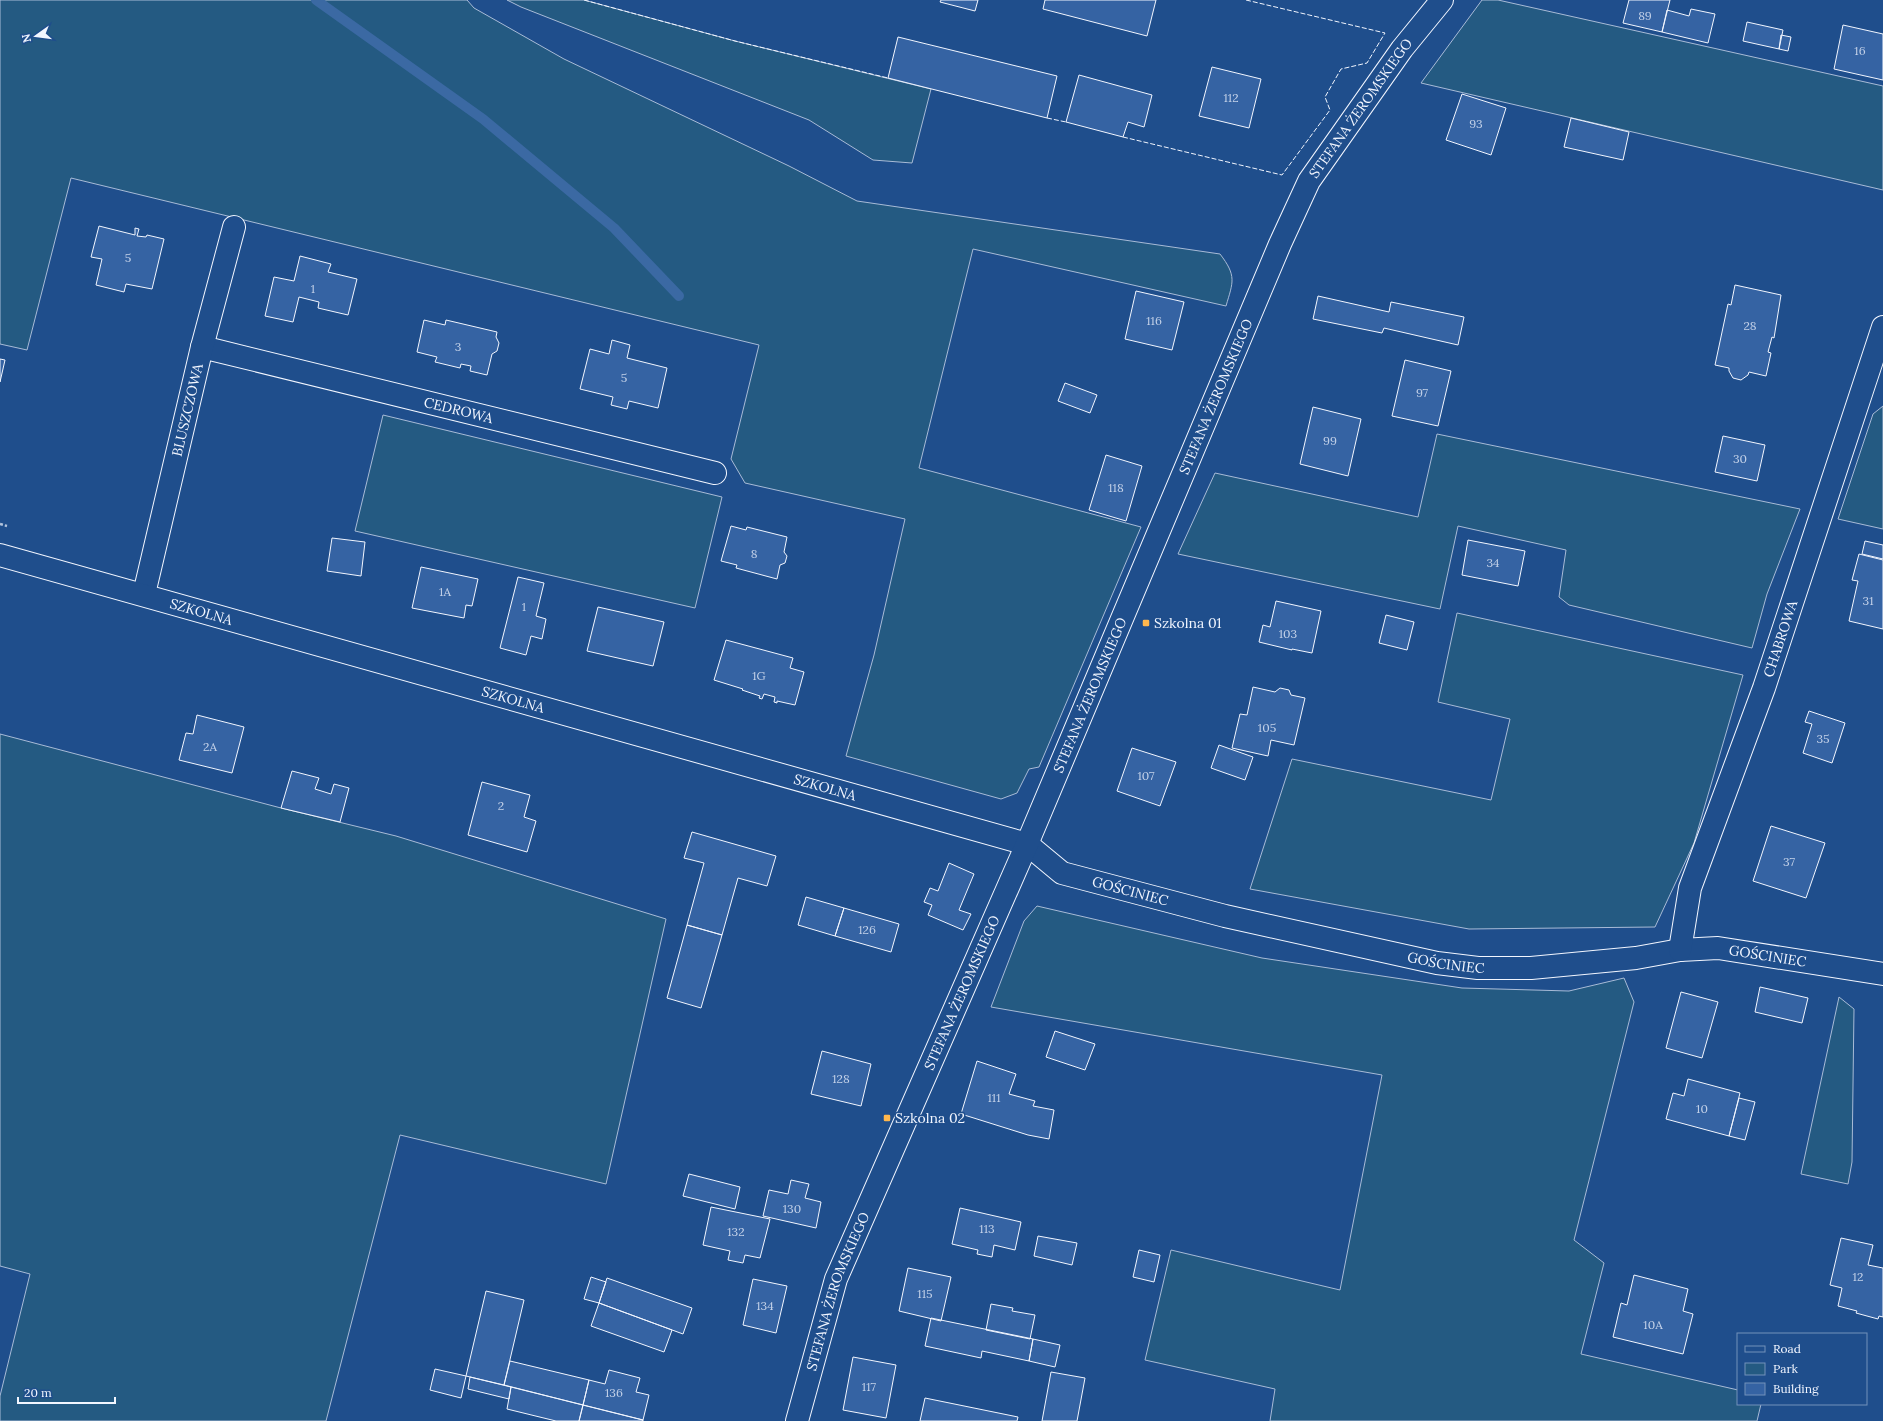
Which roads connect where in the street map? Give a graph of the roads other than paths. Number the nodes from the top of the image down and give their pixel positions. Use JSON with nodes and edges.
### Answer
{"nodes":[{"id":1,"x":1442,"y":0,"type":"edge"},
{"id":2,"x":234,"y":228,"type":"dead end"},
{"id":3,"x":1883,"y":327,"type":"edge"},
{"id":4,"x":202,"y":347,"type":"junction"},
{"id":5,"x":1875,"y":380,"type":"edge"},
{"id":6,"x":715,"y":472,"type":"dead end"},
{"id":7,"x":0,"y":555,"type":"edge"},
{"id":8,"x":144,"y":594,"type":"junction"},
{"id":9,"x":1027,"y":844,"type":"junction"},
{"id":10,"x":1680,"y":950,"type":"junction"},
{"id":11,"x":1883,"y":974,"type":"edge"},
{"id":12,"x":797,"y":1421,"type":"edge"}],
"edges":[{"from":1,"to":9,"type":"street","name":"STEFANA ŻEROMSKIEGO"},
{"from":2,"to":4,"type":"street","name":"BLUSZCZOWA"},
{"from":3,"to":5,"type":"street","name":"CHABROWA"},
{"from":4,"to":6,"type":"street","name":"CEDROWA"},
{"from":4,"to":8,"type":"street","name":"BLUSZCZOWA"},
{"from":5,"to":10,"type":"street","name":"CHABROWA"},
{"from":7,"to":8,"type":"street","name":"SZKOLNA"},
{"from":8,"to":9,"type":"street","name":"SZKOLNA"},
{"from":9,"to":10,"type":"street","name":"GOŚCINIEC"},
{"from":9,"to":12,"type":"street","name":"STEFANA ŻEROMSKIEGO"},
{"from":10,"to":11,"type":"street","name":"GOŚCINIEC"}]}
